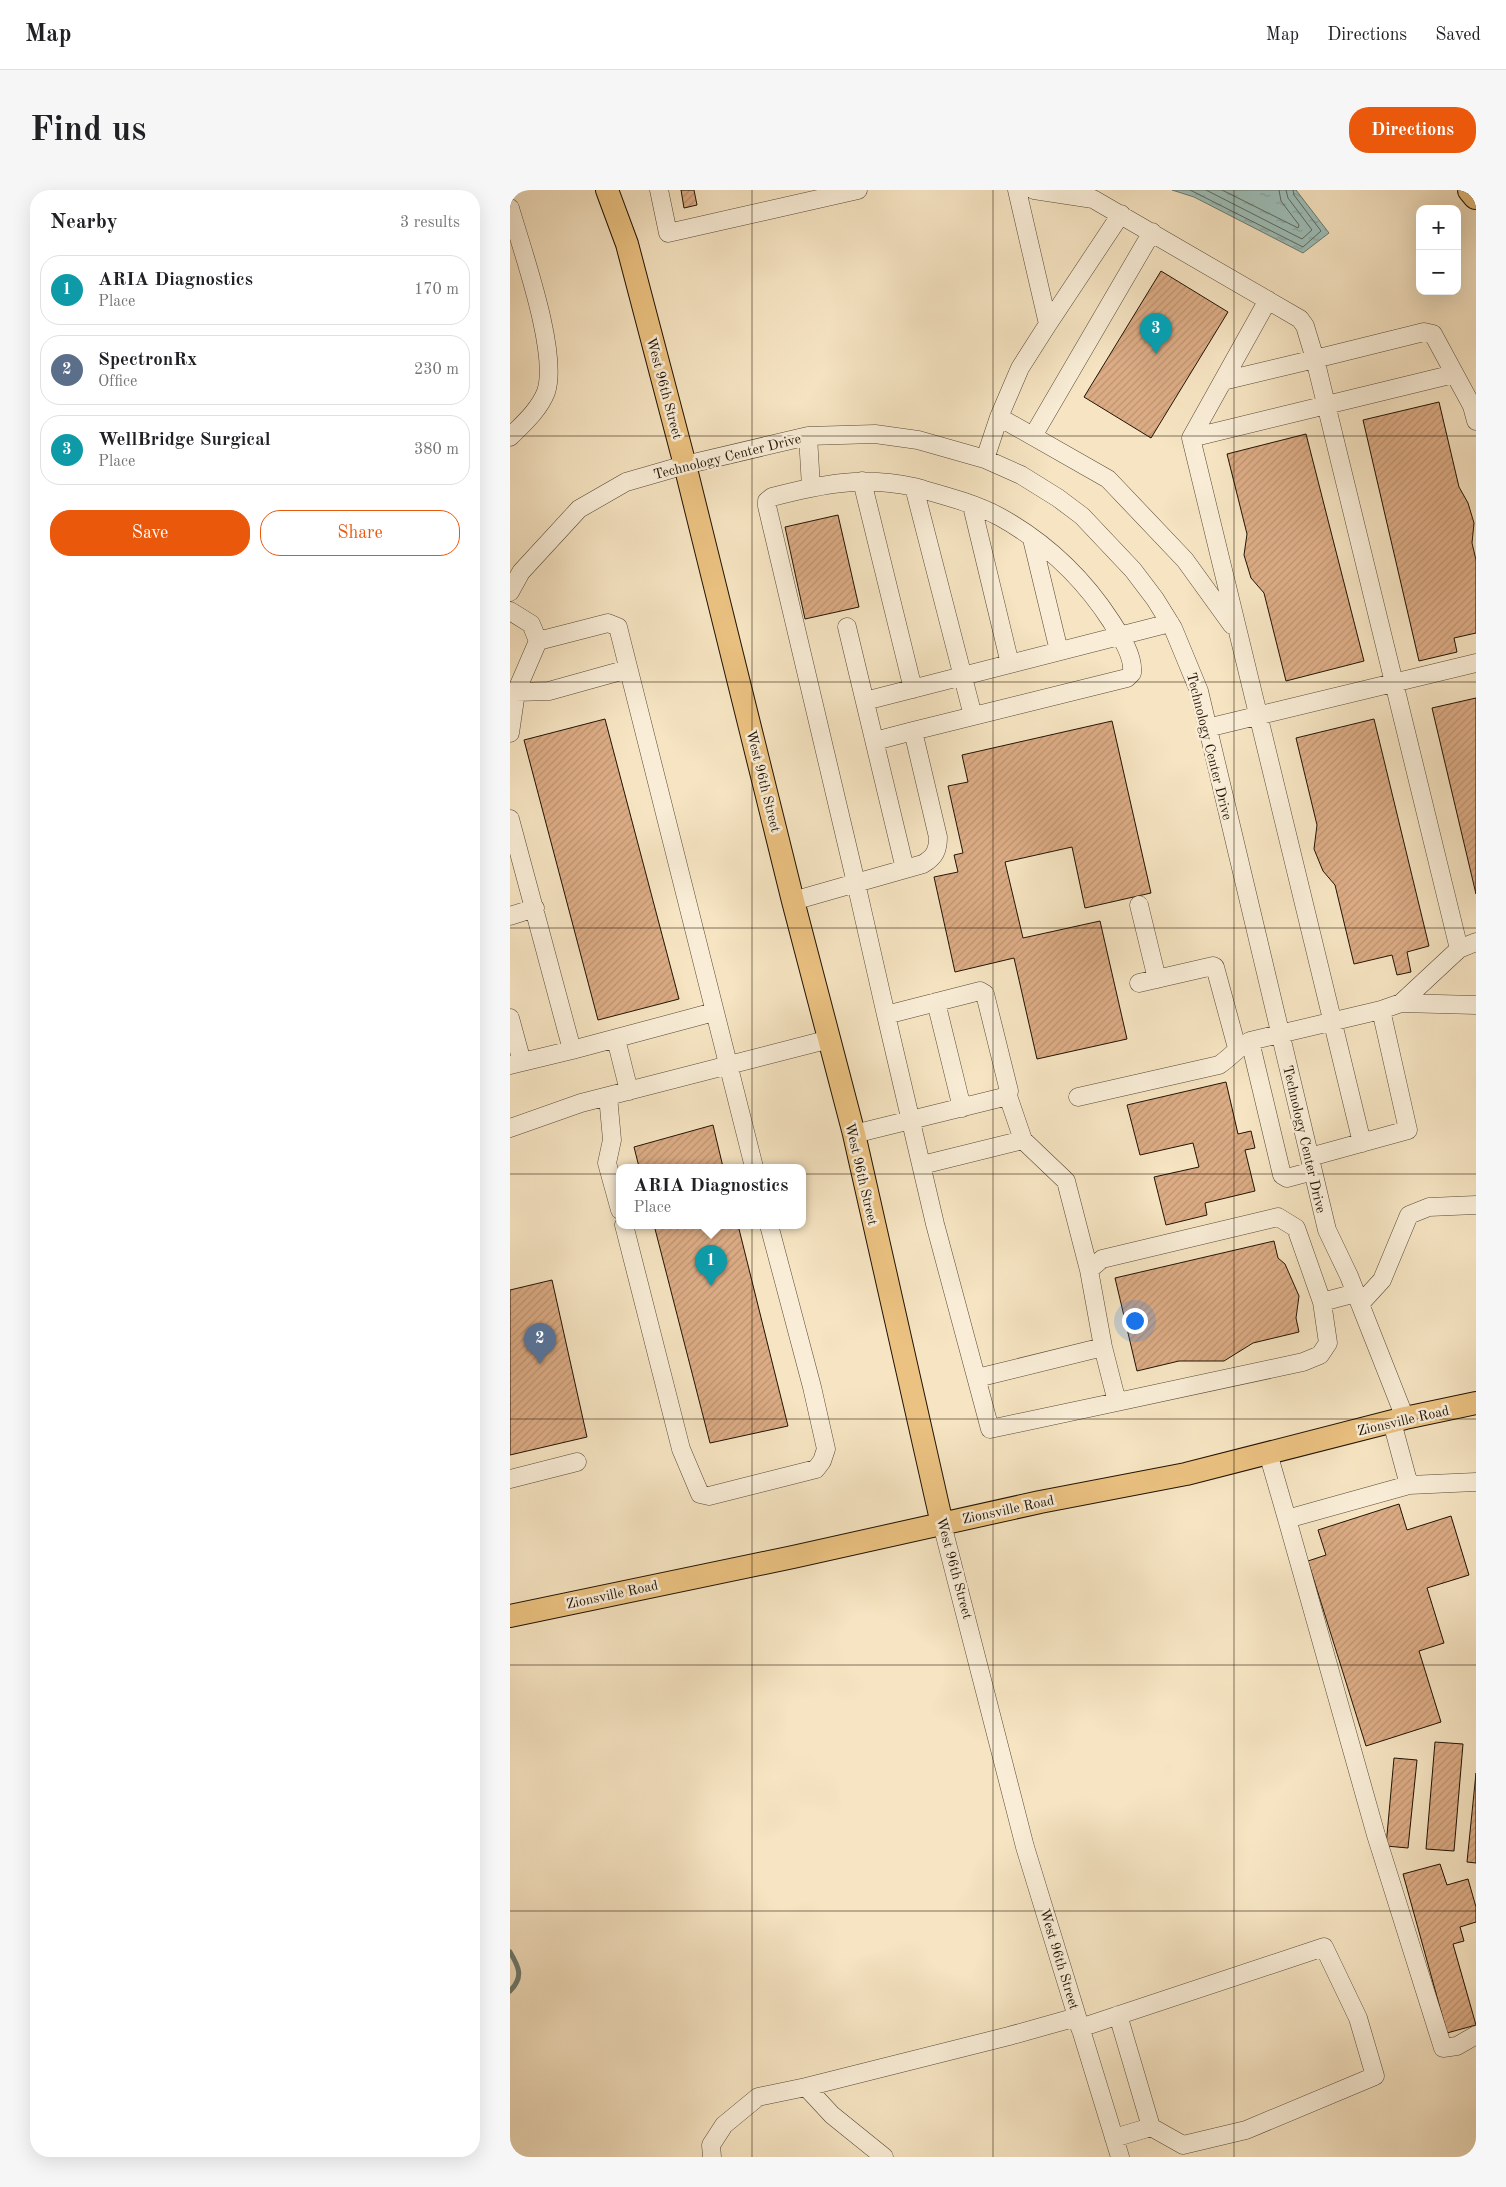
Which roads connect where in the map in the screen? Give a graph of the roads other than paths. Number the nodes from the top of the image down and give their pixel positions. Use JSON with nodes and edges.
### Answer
{"nodes":[{"id":1,"x":607,"y":190,"type":"edge"},
{"id":2,"x":659,"y":190,"type":"edge"},
{"id":3,"x":858,"y":190,"type":"edge"},
{"id":4,"x":1017,"y":190,"type":"edge"},
{"id":5,"x":1034,"y":190,"type":"edge"},
{"id":6,"x":1471,"y":190,"type":"edge"},
{"id":7,"x":1476,"y":196,"type":"edge"},
{"id":8,"x":510,"y":208,"type":"edge"},
{"id":9,"x":1121,"y":214,"type":"junction"},
{"id":10,"x":1152,"y":232,"type":"junction"},
{"id":11,"x":1268,"y":300,"type":"junction"},
{"id":12,"x":1048,"y":324,"type":"junction"},
{"id":13,"x":1315,"y":360,"type":"junction"},
{"id":14,"x":1454,"y":374,"type":"junction"},
{"id":15,"x":1223,"y":381,"type":"junction"},
{"id":16,"x":1327,"y":406,"type":"junction"},
{"id":17,"x":999,"y":417,"type":"junction"},
{"id":18,"x":1476,"y":420,"type":"edge"},
{"id":19,"x":808,"y":436,"type":"junction"},
{"id":20,"x":1033,"y":436,"type":"junction"},
{"id":21,"x":510,"y":437,"type":"edge"},
{"id":22,"x":1191,"y":438,"type":"junction"},
{"id":23,"x":985,"y":460,"type":"junction"},
{"id":24,"x":685,"y":465,"type":"junction"},
{"id":25,"x":862,"y":481,"type":"junction"},
{"id":26,"x":811,"y":487,"type":"junction"},
{"id":27,"x":914,"y":488,"type":"junction"},
{"id":28,"x":972,"y":506,"type":"junction"},
{"id":29,"x":1032,"y":539,"type":"junction"},
{"id":30,"x":510,"y":592,"type":"edge"},
{"id":31,"x":510,"y":612,"type":"edge"},
{"id":32,"x":1170,"y":623,"type":"junction"},
{"id":33,"x":848,"y":627,"type":"dead end"},
{"id":34,"x":1237,"y":632,"type":"junction"},
{"id":35,"x":1120,"y":636,"type":"junction"},
{"id":36,"x":538,"y":641,"type":"junction"},
{"id":37,"x":1059,"y":652,"type":"junction"},
{"id":38,"x":1476,"y":663,"type":"edge"},
{"id":39,"x":1010,"y":664,"type":"junction"},
{"id":40,"x":628,"y":669,"type":"junction"},
{"id":41,"x":962,"y":676,"type":"junction"},
{"id":42,"x":1394,"y":682,"type":"junction"},
{"id":43,"x":914,"y":689,"type":"junction"},
{"id":44,"x":516,"y":692,"type":"junction"},
{"id":45,"x":865,"y":701,"type":"junction"},
{"id":46,"x":972,"y":716,"type":"junction"},
{"id":47,"x":1258,"y":716,"type":"junction"},
{"id":48,"x":1207,"y":728,"type":"junction"},
{"id":49,"x":913,"y":731,"type":"junction"},
{"id":50,"x":510,"y":733,"type":"edge"},
{"id":51,"x":875,"y":741,"type":"junction"},
{"id":52,"x":510,"y":819,"type":"edge"},
{"id":53,"x":905,"y":869,"type":"junction"},
{"id":54,"x":856,"y":883,"type":"junction"},
{"id":55,"x":793,"y":901,"type":"junction"},
{"id":56,"x":1139,"y":905,"type":"dead end"},
{"id":57,"x":535,"y":908,"type":"junction"},
{"id":58,"x":510,"y":916,"type":"edge"},
{"id":59,"x":1476,"y":942,"type":"edge"},
{"id":60,"x":1459,"y":949,"type":"junction"},
{"id":61,"x":1157,"y":978,"type":"junction"},
{"id":62,"x":1139,"y":983,"type":"dead end"},
{"id":63,"x":936,"y":1002,"type":"junction"},
{"id":64,"x":1401,"y":1003,"type":"junction"},
{"id":65,"x":1476,"y":1006,"type":"edge"},
{"id":66,"x":1381,"y":1010,"type":"junction"},
{"id":67,"x":714,"y":1012,"type":"junction"},
{"id":68,"x":886,"y":1015,"type":"junction"},
{"id":69,"x":510,"y":1018,"type":"edge"},
{"id":70,"x":1332,"y":1022,"type":"junction"},
{"id":71,"x":1280,"y":1034,"type":"junction"},
{"id":72,"x":830,"y":1038,"type":"junction"},
{"id":73,"x":616,"y":1039,"type":"junction"},
{"id":74,"x":1243,"y":1044,"type":"junction"},
{"id":75,"x":572,"y":1050,"type":"junction"},
{"id":76,"x":516,"y":1064,"type":"edge"},
{"id":77,"x":728,"y":1065,"type":"junction"},
{"id":78,"x":629,"y":1091,"type":"junction"},
{"id":79,"x":608,"y":1096,"type":"junction"},
{"id":80,"x":1008,"y":1096,"type":"junction"},
{"id":81,"x":1078,"y":1097,"type":"dead end"},
{"id":82,"x":962,"y":1108,"type":"junction"},
{"id":83,"x":912,"y":1120,"type":"junction"},
{"id":84,"x":510,"y":1128,"type":"edge"},
{"id":85,"x":854,"y":1134,"type":"junction"},
{"id":86,"x":1024,"y":1140,"type":"junction"},
{"id":87,"x":1362,"y":1143,"type":"junction"},
{"id":88,"x":753,"y":1164,"type":"edge"},
{"id":89,"x":1312,"y":1164,"type":"junction"},
{"id":90,"x":922,"y":1165,"type":"junction"},
{"id":91,"x":616,"y":1196,"type":"edge"},
{"id":92,"x":1476,"y":1205,"type":"edge"},
{"id":93,"x":625,"y":1229,"type":"edge"},
{"id":94,"x":770,"y":1229,"type":"edge"},
{"id":95,"x":1089,"y":1270,"type":"junction"},
{"id":96,"x":1358,"y":1299,"type":"junction"},
{"id":97,"x":1322,"y":1302,"type":"junction"},
{"id":98,"x":1103,"y":1347,"type":"junction"},
{"id":99,"x":977,"y":1378,"type":"junction"},
{"id":100,"x":1117,"y":1402,"type":"junction"},
{"id":101,"x":1475,"y":1408,"type":"edge"},
{"id":102,"x":1398,"y":1420,"type":"junction"},
{"id":103,"x":1268,"y":1453,"type":"junction"},
{"id":104,"x":577,"y":1462,"type":"dead end"},
{"id":105,"x":510,"y":1479,"type":"edge"},
{"id":106,"x":1476,"y":1482,"type":"edge"},
{"id":107,"x":1409,"y":1485,"type":"junction"},
{"id":108,"x":1287,"y":1519,"type":"junction"},
{"id":109,"x":942,"y":1524,"type":"junction"},
{"id":110,"x":510,"y":1616,"type":"edge"},
{"id":111,"x":1118,"y":2015,"type":"junction"},
{"id":112,"x":1079,"y":2022,"type":"junction"},
{"id":113,"x":1476,"y":2035,"type":"edge"},
{"id":114,"x":806,"y":2087,"type":"junction"},
{"id":115,"x":1151,"y":2127,"type":"junction"},
{"id":116,"x":1114,"y":2138,"type":"junction"},
{"id":117,"x":712,"y":2157,"type":"edge"},
{"id":118,"x":884,"y":2157,"type":"edge"},
{"id":119,"x":1120,"y":2157,"type":"edge"}],
"edges":[{"from":1,"to":24,"type":"main road","name":"West 96th Street"},
{"from":2,"to":3,"type":"street"},
{"from":4,"to":12,"type":"street"},
{"from":5,"to":9,"type":"street"},
{"from":6,"to":7,"type":"highway"},
{"from":8,"to":21,"type":"street"},
{"from":9,"to":10,"type":"street"},
{"from":9,"to":12,"type":"street"},
{"from":10,"to":11,"type":"street"},
{"from":10,"to":20,"type":"street"},
{"from":11,"to":13,"type":"street"},
{"from":11,"to":15,"type":"street"},
{"from":12,"to":17,"type":"street"},
{"from":13,"to":14,"type":"street"},
{"from":13,"to":15,"type":"street"},
{"from":13,"to":16,"type":"street"},
{"from":14,"to":16,"type":"street"},
{"from":14,"to":18,"type":"street"},
{"from":15,"to":22,"type":"street"},
{"from":16,"to":22,"type":"street"},
{"from":16,"to":42,"type":"street"},
{"from":17,"to":20,"type":"street"},
{"from":17,"to":23,"type":"street"},
{"from":19,"to":23,"type":"street","name":"Technology Center Drive"},
{"from":19,"to":24,"type":"street","name":"Technology Center Drive"},
{"from":19,"to":26,"type":"street"},
{"from":20,"to":34,"type":"street"},
{"from":22,"to":34,"type":"street"},
{"from":23,"to":32,"type":"street","name":"Technology Center Drive"},
{"from":24,"to":30,"type":"street","name":"Technology Center Drive"},
{"from":24,"to":55,"type":"main road","name":"West 96th Street"},
{"from":25,"to":26,"type":"street"},
{"from":25,"to":27,"type":"street"},
{"from":25,"to":43,"type":"street"},
{"from":26,"to":54,"type":"street"},
{"from":27,"to":28,"type":"street"},
{"from":27,"to":41,"type":"street"},
{"from":28,"to":29,"type":"street"},
{"from":28,"to":39,"type":"street"},
{"from":29,"to":35,"type":"street"},
{"from":29,"to":37,"type":"street"},
{"from":31,"to":36,"type":"street"},
{"from":32,"to":35,"type":"street"},
{"from":32,"to":48,"type":"street","name":"Technology Center Drive"},
{"from":33,"to":45,"type":"street"},
{"from":34,"to":47,"type":"street"},
{"from":35,"to":37,"type":"street"},
{"from":35,"to":46,"type":"street"},
{"from":36,"to":40,"type":"street"},
{"from":36,"to":44,"type":"street"},
{"from":37,"to":39,"type":"street"},
{"from":38,"to":42,"type":"street"},
{"from":39,"to":41,"type":"street"},
{"from":40,"to":44,"type":"street"},
{"from":40,"to":67,"type":"street"},
{"from":41,"to":43,"type":"street"},
{"from":41,"to":46,"type":"street"},
{"from":42,"to":47,"type":"street"},
{"from":42,"to":60,"type":"street"},
{"from":43,"to":45,"type":"street"},
{"from":44,"to":50,"type":"street"},
{"from":45,"to":51,"type":"street"},
{"from":46,"to":49,"type":"street"},
{"from":47,"to":48,"type":"street"},
{"from":47,"to":70,"type":"street"},
{"from":48,"to":71,"type":"street","name":"Technology Center Drive"},
{"from":49,"to":51,"type":"street"},
{"from":49,"to":53,"type":"street"},
{"from":51,"to":53,"type":"street"},
{"from":52,"to":57,"type":"street"},
{"from":53,"to":54,"type":"street"},
{"from":54,"to":55,"type":"street"},
{"from":54,"to":68,"type":"street"},
{"from":55,"to":72,"type":"main road","name":"West 96th Street"},
{"from":56,"to":61,"type":"street"},
{"from":57,"to":58,"type":"street"},
{"from":57,"to":75,"type":"street"},
{"from":59,"to":60,"type":"street"},
{"from":60,"to":64,"type":"street"},
{"from":61,"to":62,"type":"street"},
{"from":61,"to":74,"type":"street"},
{"from":63,"to":68,"type":"street"},
{"from":63,"to":80,"type":"street"},
{"from":63,"to":82,"type":"street"},
{"from":64,"to":65,"type":"street"},
{"from":64,"to":66,"type":"street"},
{"from":66,"to":70,"type":"street"},
{"from":66,"to":87,"type":"street"},
{"from":67,"to":73,"type":"street"},
{"from":67,"to":77,"type":"street"},
{"from":68,"to":83,"type":"street"},
{"from":69,"to":76,"type":"street"},
{"from":70,"to":71,"type":"street"},
{"from":70,"to":87,"type":"street"},
{"from":71,"to":74,"type":"street"},
{"from":71,"to":89,"type":"street","name":"Technology Center Drive"},
{"from":72,"to":77,"type":"street"},
{"from":72,"to":85,"type":"main road","name":"West 96th Street"},
{"from":73,"to":75,"type":"street"},
{"from":73,"to":78,"type":"street"},
{"from":74,"to":81,"type":"street"},
{"from":74,"to":89,"type":"street"},
{"from":75,"to":76,"type":"street"},
{"from":77,"to":78,"type":"street"},
{"from":77,"to":88,"type":"street"},
{"from":78,"to":79,"type":"street"},
{"from":79,"to":84,"type":"street"},
{"from":79,"to":91,"type":"street"},
{"from":80,"to":82,"type":"street"},
{"from":80,"to":86,"type":"street"},
{"from":82,"to":83,"type":"street"},
{"from":83,"to":85,"type":"street"},
{"from":83,"to":90,"type":"street"},
{"from":85,"to":109,"type":"main road","name":"West 96th Street"},
{"from":86,"to":90,"type":"street"},
{"from":86,"to":95,"type":"street"},
{"from":87,"to":89,"type":"street"},
{"from":89,"to":96,"type":"street","name":"Technology Center Drive"},
{"from":90,"to":99,"type":"street"},
{"from":92,"to":96,"type":"street"},
{"from":93,"to":94,"type":"street"},
{"from":95,"to":97,"type":"street"},
{"from":95,"to":98,"type":"street"},
{"from":96,"to":97,"type":"street"},
{"from":96,"to":102,"type":"street","name":"Technology Center Drive"},
{"from":97,"to":100,"type":"street"},
{"from":98,"to":99,"type":"street"},
{"from":98,"to":100,"type":"street"},
{"from":99,"to":100,"type":"street"},
{"from":101,"to":102,"type":"main road","name":"Zionsville Road"},
{"from":102,"to":103,"type":"main road","name":"Zionsville Road"},
{"from":102,"to":107,"type":"street","name":"Technology Center Drive"},
{"from":103,"to":108,"type":"street"},
{"from":103,"to":109,"type":"main road","name":"Zionsville Road"},
{"from":104,"to":105,"type":"street"},
{"from":106,"to":107,"type":"street"},
{"from":107,"to":108,"type":"street"},
{"from":108,"to":113,"type":"street"},
{"from":109,"to":110,"type":"main road","name":"Zionsville Road"},
{"from":109,"to":112,"type":"street","name":"West 96th Street"},
{"from":111,"to":112,"type":"street"},
{"from":111,"to":115,"type":"street"},
{"from":111,"to":115,"type":"street"},
{"from":112,"to":114,"type":"street"},
{"from":112,"to":116,"type":"street","name":"West 96th Street"},
{"from":114,"to":117,"type":"street"},
{"from":114,"to":118,"type":"street"},
{"from":115,"to":116,"type":"street"},
{"from":116,"to":119,"type":"street","name":"West 96th Street"}]}
